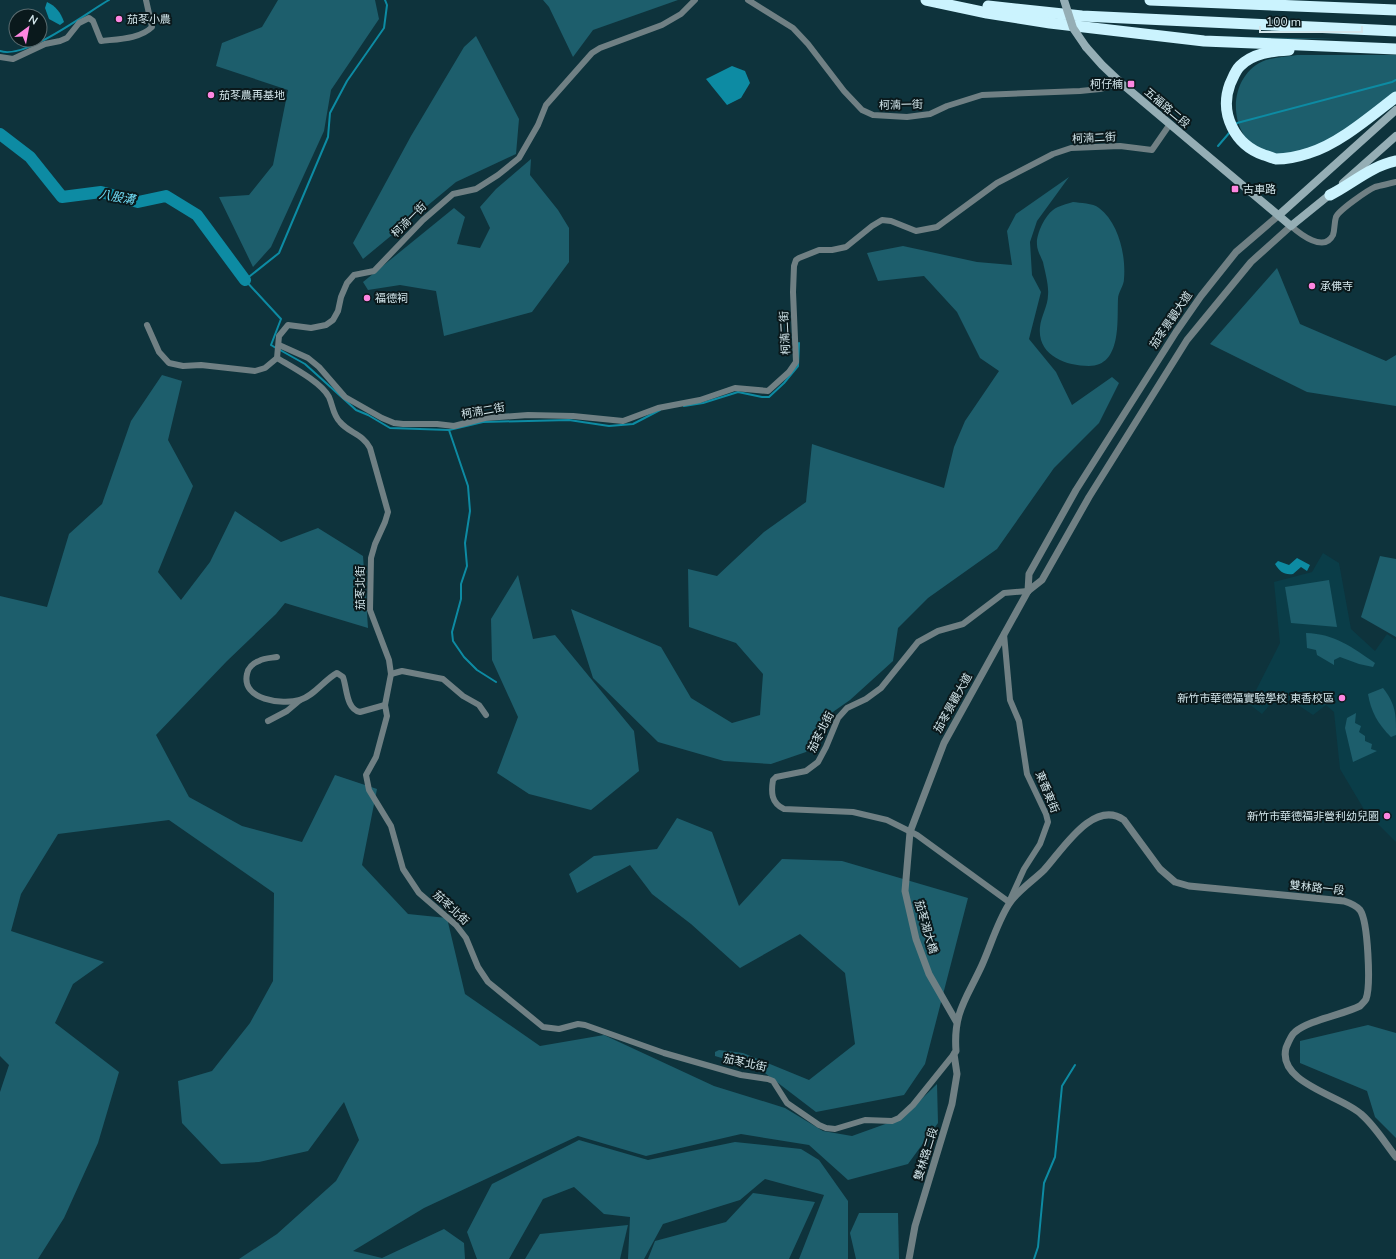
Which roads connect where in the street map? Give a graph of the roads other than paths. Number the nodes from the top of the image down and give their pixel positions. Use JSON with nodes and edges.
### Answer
{"nodes":[{"id":1,"x":146,"y":0,"type":"edge"},
{"id":2,"x":695,"y":0,"type":"edge"},
{"id":3,"x":748,"y":0,"type":"edge"},
{"id":4,"x":926,"y":0,"type":"edge"},
{"id":5,"x":937,"y":0,"type":"edge"},
{"id":6,"x":1064,"y":0,"type":"edge"},
{"id":7,"x":1150,"y":0,"type":"edge"},
{"id":8,"x":1396,"y":10,"type":"edge"},
{"id":9,"x":1396,"y":31,"type":"edge"},
{"id":10,"x":1320,"y":46,"type":"junction"},
{"id":11,"x":1396,"y":49,"type":"edge"},
{"id":12,"x":0,"y":57,"type":"edge"},
{"id":13,"x":1120,"y":83,"type":"junction"},
{"id":14,"x":1396,"y":97,"type":"edge"},
{"id":15,"x":1396,"y":110,"type":"edge"},
{"id":16,"x":1170,"y":124,"type":"junction"},
{"id":17,"x":1396,"y":136,"type":"edge"},
{"id":18,"x":1396,"y":161,"type":"edge"},
{"id":19,"x":1396,"y":182,"type":"edge"},
{"id":20,"x":1330,"y":195,"type":"junction"},
{"id":21,"x":1279,"y":215,"type":"junction"},
{"id":22,"x":1291,"y":226,"type":"junction"},
{"id":23,"x":147,"y":325,"type":"dead end"},
{"id":24,"x":279,"y":345,"type":"junction"},
{"id":25,"x":277,"y":358,"type":"junction"},
{"id":26,"x":1028,"y":591,"type":"junction"},
{"id":27,"x":1004,"y":634,"type":"junction"},
{"id":28,"x":277,"y":656,"type":"dead end"},
{"id":29,"x":391,"y":674,"type":"junction"},
{"id":30,"x":300,"y":700,"type":"junction"},
{"id":31,"x":385,"y":705,"type":"junction"},
{"id":32,"x":486,"y":715,"type":"dead end"},
{"id":33,"x":268,"y":721,"type":"dead end"},
{"id":34,"x":910,"y":832,"type":"junction"},
{"id":35,"x":1009,"y":902,"type":"junction"},
{"id":36,"x":956,"y":1021,"type":"junction"},
{"id":37,"x":954,"y":1054,"type":"junction"},
{"id":38,"x":1396,"y":1157,"type":"edge"},
{"id":39,"x":909,"y":1259,"type":"edge"}],
"edges":[{"from":1,"to":12,"type":"street"},
{"from":2,"to":24,"type":"street","name":"柯湳一街"},
{"from":3,"to":13,"type":"street","name":"柯湳一街"},
{"from":4,"to":10,"type":"highway"},
{"from":5,"to":9,"type":"highway"},
{"from":6,"to":13,"type":"main road","name":"五福路二段","bridge":true},
{"from":7,"to":8,"type":"highway"},
{"from":10,"to":11,"type":"highway"},
{"from":10,"to":14,"type":"highway"},
{"from":13,"to":16,"type":"main road","name":"五福路二段"},
{"from":15,"to":21,"type":"main road","name":"茄苳景觀大道"},
{"from":16,"to":21,"type":"main road","name":"五福路二段"},
{"from":16,"to":24,"type":"street","name":"柯湳二街"},
{"from":17,"to":20,"type":"main road","name":"茄苳景觀大道"},
{"from":18,"to":20,"type":"highway"},
{"from":19,"to":22,"type":"street"},
{"from":20,"to":22,"type":"main road","name":"茄苳景觀大道"},
{"from":21,"to":22,"type":"main road","name":"五福路二段"},
{"from":21,"to":26,"type":"street","name":"茄苳景觀大道"},
{"from":22,"to":26,"type":"street","name":"茄苳景觀大道"},
{"from":23,"to":25,"type":"street"},
{"from":24,"to":25,"type":"street","name":"柯湳一街"},
{"from":25,"to":29,"type":"street","name":"茄苳北街"},
{"from":26,"to":27,"type":"street","name":"茄苳景觀大道"},
{"from":26,"to":34,"type":"street","name":"茄苳北街"},
{"from":27,"to":34,"type":"street","name":"茄苳景觀大道"},
{"from":27,"to":35,"type":"street","name":"東香東街"},
{"from":28,"to":30,"type":"street"},
{"from":29,"to":31,"type":"street","name":"茄苳北街"},
{"from":29,"to":32,"type":"street"},
{"from":30,"to":31,"type":"street"},
{"from":30,"to":33,"type":"street"},
{"from":31,"to":37,"type":"street","name":"茄苳北街"},
{"from":34,"to":35,"type":"street","name":"茄苳北街"},
{"from":34,"to":36,"type":"street","name":"茄苳湖大橋"},
{"from":35,"to":36,"type":"street"},
{"from":35,"to":38,"type":"street","name":"雙林路一段"},
{"from":36,"to":37,"type":"street"},
{"from":37,"to":39,"type":"street","name":"雙林路二段"}]}
